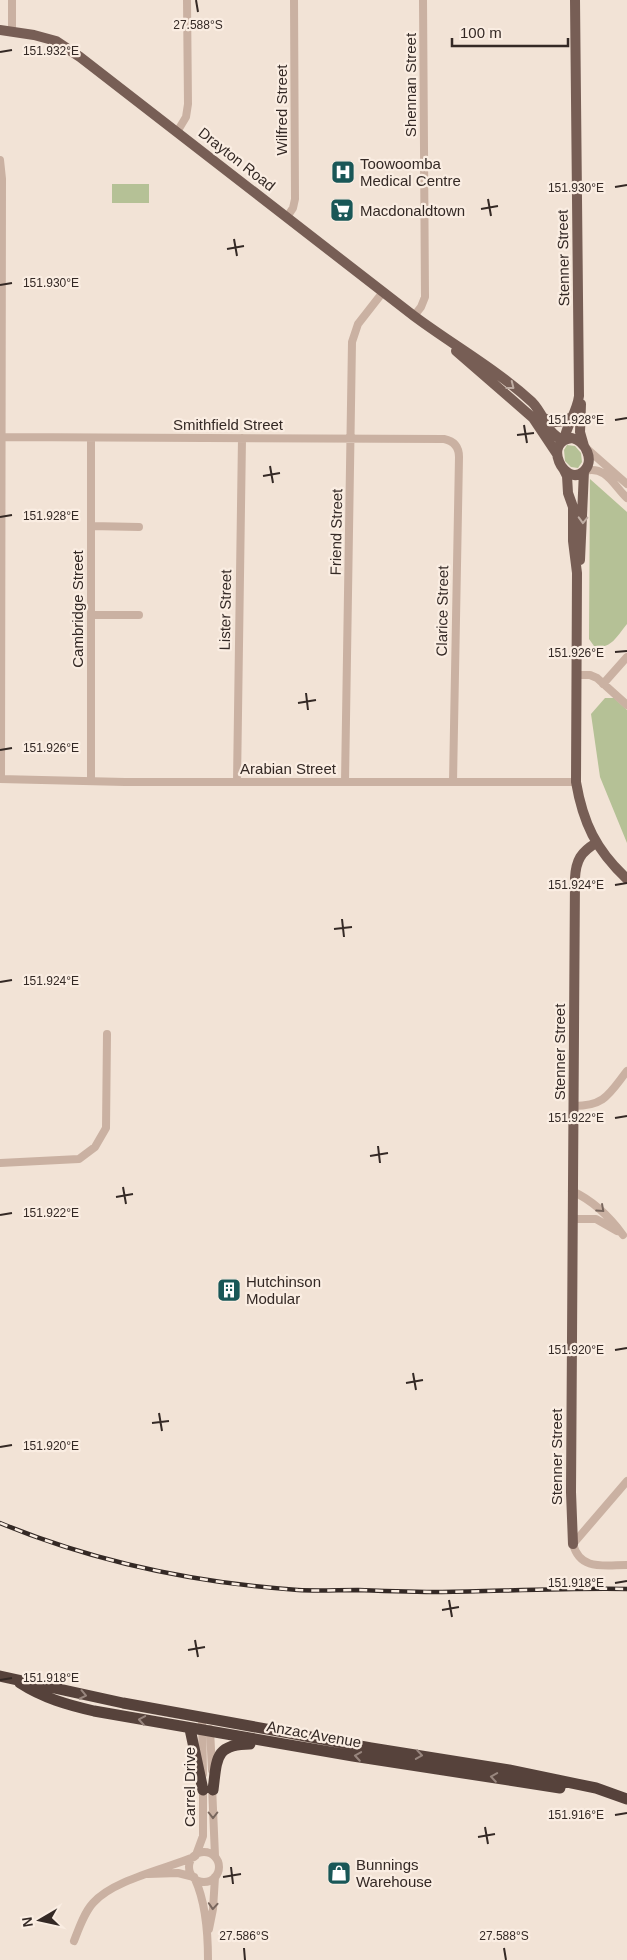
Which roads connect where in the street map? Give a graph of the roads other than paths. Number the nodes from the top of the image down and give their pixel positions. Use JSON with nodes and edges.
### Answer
{"nodes":[{"id":1,"x":12,"y":0,"type":"edge"},
{"id":2,"x":187,"y":0,"type":"edge"},
{"id":3,"x":294,"y":0,"type":"edge"},
{"id":4,"x":423,"y":0,"type":"edge"},
{"id":5,"x":576,"y":0,"type":"edge"},
{"id":6,"x":0,"y":30,"type":"edge"},
{"id":7,"x":12,"y":31,"type":"junction"},
{"id":8,"x":177,"y":132,"type":"junction"},
{"id":9,"x":0,"y":160,"type":"edge"},
{"id":10,"x":287,"y":217,"type":"junction"},
{"id":11,"x":383,"y":292,"type":"junction"},
{"id":12,"x":414,"y":316,"type":"junction"},
{"id":13,"x":443,"y":338,"type":"junction"},
{"id":14,"x":1,"y":351,"type":"edge"},
{"id":15,"x":579,"y":396,"type":"junction"},
{"id":16,"x":574,"y":416,"type":"junction"},
{"id":17,"x":544,"y":418,"type":"junction"},
{"id":18,"x":2,"y":438,"type":"junction"},
{"id":19,"x":91,"y":438,"type":"junction"},
{"id":20,"x":242,"y":438,"type":"junction"},
{"id":21,"x":351,"y":438,"type":"junction"},
{"id":22,"x":563,"y":440,"type":"junction"},
{"id":23,"x":454,"y":443,"type":"joint"},
{"id":24,"x":584,"y":446,"type":"junction"},
{"id":25,"x":557,"y":454,"type":"junction"},
{"id":26,"x":563,"y":468,"type":"junction"},
{"id":27,"x":584,"y":471,"type":"junction"},
{"id":28,"x":627,"y":484,"type":"edge"},
{"id":29,"x":627,"y":498,"type":"edge"},
{"id":30,"x":91,"y":526,"type":"junction"},
{"id":31,"x":139,"y":526,"type":"dead end"},
{"id":32,"x":577,"y":574,"type":"junction"},
{"id":33,"x":91,"y":615,"type":"junction"},
{"id":34,"x":139,"y":615,"type":"dead end"},
{"id":35,"x":1,"y":640,"type":"edge"},
{"id":36,"x":627,"y":657,"type":"edge"},
{"id":37,"x":576,"y":675,"type":"junction"},
{"id":38,"x":603,"y":684,"type":"junction"},
{"id":39,"x":627,"y":705,"type":"edge"},
{"id":40,"x":2,"y":723,"type":"junction"},
{"id":41,"x":0,"y":732,"type":"edge"},
{"id":42,"x":1,"y":779,"type":"edge"},
{"id":43,"x":91,"y":781,"type":"junction"},
{"id":44,"x":237,"y":782,"type":"junction"},
{"id":45,"x":345,"y":782,"type":"junction"},
{"id":46,"x":453,"y":782,"type":"junction"},
{"id":47,"x":576,"y":782,"type":"junction"},
{"id":48,"x":596,"y":843,"type":"junction"},
{"id":49,"x":627,"y":878,"type":"edge"},
{"id":50,"x":107,"y":1034,"type":"dead end"},
{"id":51,"x":627,"y":1071,"type":"edge"},
{"id":52,"x":574,"y":1106,"type":"junction"},
{"id":53,"x":0,"y":1163,"type":"edge"},
{"id":54,"x":572,"y":1191,"type":"junction"},
{"id":55,"x":572,"y":1219,"type":"junction"},
{"id":56,"x":625,"y":1236,"type":"edge"},
{"id":57,"x":627,"y":1481,"type":"edge"},
{"id":58,"x":573,"y":1544,"type":"junction"},
{"id":59,"x":627,"y":1565,"type":"edge"},
{"id":60,"x":0,"y":1676,"type":"edge"},
{"id":61,"x":18,"y":1682,"type":"junction"},
{"id":62,"x":206,"y":1718,"type":"junction"},
{"id":63,"x":190,"y":1729,"type":"junction"},
{"id":64,"x":207,"y":1731,"type":"junction"},
{"id":65,"x":275,"y":1742,"type":"junction"},
{"id":66,"x":208,"y":1790,"type":"junction"},
{"id":67,"x":611,"y":1794,"type":"junction"},
{"id":68,"x":627,"y":1799,"type":"edge"},
{"id":69,"x":195,"y":1856,"type":"junction"},
{"id":70,"x":215,"y":1856,"type":"junction"},
{"id":71,"x":148,"y":1874,"type":"junction"},
{"id":72,"x":215,"y":1877,"type":"junction"},
{"id":73,"x":195,"y":1878,"type":"junction"},
{"id":74,"x":208,"y":1934,"type":"junction"},
{"id":75,"x":74,"y":1941,"type":"dead end"},
{"id":76,"x":208,"y":1960,"type":"edge"}],
"edges":[{"from":1,"to":7,"type":"street"},
{"from":2,"to":8,"type":"street"},
{"from":3,"to":10,"type":"street","name":"Wilfred Street"},
{"from":4,"to":12,"type":"street","name":"Shennan Street"},
{"from":5,"to":15,"type":"main road","name":"Stenner Street"},
{"from":6,"to":7,"type":"main road","name":"Drayton Road"},
{"from":7,"to":8,"type":"main road","name":"Drayton Road"},
{"from":8,"to":10,"type":"main road","name":"Drayton Road"},
{"from":9,"to":14,"type":"street"},
{"from":10,"to":11,"type":"main road","name":"Drayton Road"},
{"from":11,"to":12,"type":"main road","name":"Drayton Road"},
{"from":11,"to":21,"type":"street","name":"Friend Street"},
{"from":12,"to":13,"type":"main road","name":"Drayton Road"},
{"from":13,"to":17,"type":"main road","name":"Drayton Road","one_way":true},
{"from":13,"to":25,"type":"main road","name":"Drayton Road"},
{"from":14,"to":18,"type":"street"},
{"from":15,"to":16,"type":"main road","name":"Stenner Street"},
{"from":15,"to":24,"type":"main road","name":"Stenner Street"},
{"from":16,"to":17,"type":"main road"},
{"from":16,"to":22,"type":"main road","name":"Stenner Street"},
{"from":17,"to":22,"type":"main road","name":"Drayton Road"},
{"from":18,"to":19,"type":"street","name":"Smithfield Street"},
{"from":18,"to":35,"type":"street"},
{"from":19,"to":20,"type":"street","name":"Smithfield Street"},
{"from":19,"to":30,"type":"street","name":"Cambridge Street"},
{"from":20,"to":21,"type":"street","name":"Smithfield Street"},
{"from":20,"to":44,"type":"street","name":"Lister Street"},
{"from":21,"to":23,"type":"street","name":"Smithfield Street"},
{"from":21,"to":45,"type":"street","name":"Friend Street"},
{"from":22,"to":24,"type":"main road"},
{"from":22,"to":25,"type":"main road"},
{"from":23,"to":46,"type":"street","name":"Clarice Street"},
{"from":24,"to":27,"type":"main road"},
{"from":24,"to":28,"type":"street"},
{"from":25,"to":26,"type":"main road"},
{"from":26,"to":27,"type":"main road"},
{"from":26,"to":32,"type":"main road"},
{"from":27,"to":29,"type":"street"},
{"from":27,"to":32,"type":"main road","one_way":true},
{"from":30,"to":31,"type":"street"},
{"from":30,"to":33,"type":"street","name":"Cambridge Street"},
{"from":32,"to":37,"type":"main road"},
{"from":33,"to":34,"type":"street"},
{"from":33,"to":43,"type":"street","name":"Cambridge Street"},
{"from":35,"to":40,"type":"street"},
{"from":36,"to":38,"type":"street"},
{"from":37,"to":38,"type":"street"},
{"from":37,"to":47,"type":"main road"},
{"from":38,"to":39,"type":"street"},
{"from":40,"to":41,"type":"street"},
{"from":40,"to":42,"type":"street"},
{"from":42,"to":43,"type":"street","name":"Arabian Street"},
{"from":43,"to":44,"type":"street","name":"Arabian Street"},
{"from":44,"to":45,"type":"street","name":"Arabian Street"},
{"from":45,"to":46,"type":"street","name":"Arabian Street"},
{"from":46,"to":47,"type":"street","name":"Arabian Street"},
{"from":47,"to":48,"type":"main road"},
{"from":48,"to":49,"type":"main road"},
{"from":48,"to":52,"type":"main road","name":"Stenner Street"},
{"from":50,"to":53,"type":"street"},
{"from":51,"to":52,"type":"street"},
{"from":52,"to":54,"type":"main road","name":"Stenner Street"},
{"from":54,"to":55,"type":"main road","name":"Stenner Street"},
{"from":54,"to":56,"type":"street","one_way":true},
{"from":55,"to":56,"type":"street"},
{"from":55,"to":58,"type":"main road","name":"Stenner Street"},
{"from":57,"to":58,"type":"street"},
{"from":58,"to":59,"type":"street"},
{"from":60,"to":61,"type":"highway","name":"Anzac Avenue"},
{"from":61,"to":62,"type":"highway","name":"Anzac Avenue","one_way":true},
{"from":63,"to":61,"type":"highway","name":"Anzac Avenue","one_way":true},
{"from":62,"to":64,"type":"street","name":"Carrel Drive"},
{"from":62,"to":67,"type":"highway","name":"Anzac Avenue","one_way":true},
{"from":63,"to":64,"type":"highway","name":"Anzac Avenue"},
{"from":63,"to":66,"type":"highway"},
{"from":64,"to":65,"type":"highway","name":"Anzac Avenue"},
{"from":64,"to":66,"type":"street","name":"Carrel Drive"},
{"from":65,"to":66,"type":"highway"},
{"from":67,"to":65,"type":"highway","name":"Anzac Avenue","one_way":true},
{"from":66,"to":69,"type":"street","name":"Carrel Drive"},
{"from":66,"to":70,"type":"street","name":"Carrel Drive","one_way":true},
{"from":67,"to":68,"type":"highway","name":"Anzac Avenue"},
{"from":69,"to":70,"type":"street"},
{"from":69,"to":71,"type":"street"},
{"from":69,"to":73,"type":"street"},
{"from":70,"to":72,"type":"street"},
{"from":71,"to":73,"type":"street"},
{"from":71,"to":75,"type":"street"},
{"from":72,"to":73,"type":"street"},
{"from":72,"to":74,"type":"street","one_way":true},
{"from":73,"to":74,"type":"street"},
{"from":74,"to":76,"type":"street"}]}
